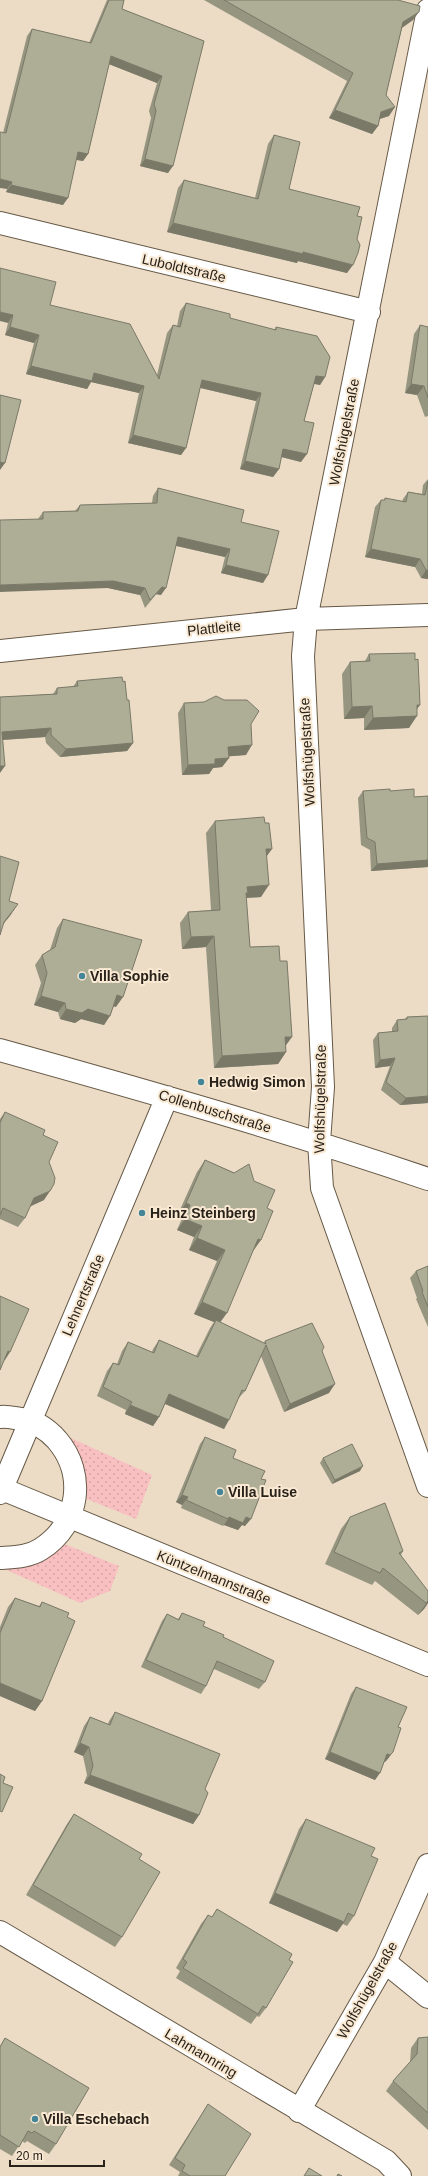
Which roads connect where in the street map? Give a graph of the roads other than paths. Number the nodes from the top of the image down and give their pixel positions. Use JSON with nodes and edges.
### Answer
{"nodes":[{"id":1,"x":428,"y":10,"type":"edge"},
{"id":2,"x":0,"y":223,"type":"edge"},
{"id":3,"x":369,"y":312,"type":"junction"},
{"id":4,"x":428,"y":614,"type":"edge"},
{"id":5,"x":306,"y":619,"type":"junction"},
{"id":6,"x":0,"y":651,"type":"edge"},
{"id":7,"x":0,"y":1050,"type":"edge"},
{"id":8,"x":167,"y":1097,"type":"junction"},
{"id":9,"x":319,"y":1142,"type":"junction"},
{"id":10,"x":428,"y":1179,"type":"edge"},
{"id":11,"x":0,"y":1417,"type":"edge"},
{"id":12,"x":30,"y":1421,"type":"junction"},
{"id":13,"x":428,"y":1486,"type":"edge"},
{"id":14,"x":1,"y":1490,"type":"edge"},
{"id":15,"x":70,"y":1518,"type":"junction"},
{"id":16,"x":0,"y":1558,"type":"edge"},
{"id":17,"x":428,"y":1664,"type":"edge"},
{"id":18,"x":428,"y":1865,"type":"edge"},
{"id":19,"x":0,"y":1932,"type":"edge"},
{"id":20,"x":385,"y":1962,"type":"junction"},
{"id":21,"x":428,"y":1997,"type":"edge"},
{"id":22,"x":299,"y":2111,"type":"junction"},
{"id":23,"x":400,"y":2176,"type":"edge"}],
"edges":[{"from":1,"to":3,"type":"street","name":"Wolfshügelstraße"},
{"from":2,"to":3,"type":"street","name":"Luboldtstraße"},
{"from":3,"to":5,"type":"street","name":"Wolfshügelstraße"},
{"from":4,"to":5,"type":"street","name":"Plattleite"},
{"from":5,"to":6,"type":"street","name":"Plattleite"},
{"from":5,"to":9,"type":"street","name":"Wolfshügelstraße"},
{"from":7,"to":8,"type":"street","name":"Collenbuschstraße"},
{"from":8,"to":9,"type":"street","name":"Collenbuschstraße"},
{"from":8,"to":12,"type":"street","name":"Lehnertstraße"},
{"from":9,"to":10,"type":"street","name":"Collenbuschstraße"},
{"from":9,"to":13,"type":"street","name":"Wolfshügelstraße"},
{"from":11,"to":12,"type":"street"},
{"from":12,"to":14,"type":"street","name":"Lehnertstraße"},
{"from":12,"to":15,"type":"street"},
{"from":14,"to":15,"type":"street","name":"Küntzelmannstraße"},
{"from":15,"to":16,"type":"street"},
{"from":15,"to":17,"type":"street","name":"Küntzelmannstraße"},
{"from":18,"to":20,"type":"street","name":"Wolfshügelstraße"},
{"from":19,"to":22,"type":"street","name":"Lahmannring"},
{"from":20,"to":21,"type":"street"},
{"from":20,"to":22,"type":"street","name":"Wolfshügelstraße"},
{"from":22,"to":23,"type":"street","name":"Lahmannring"}]}
